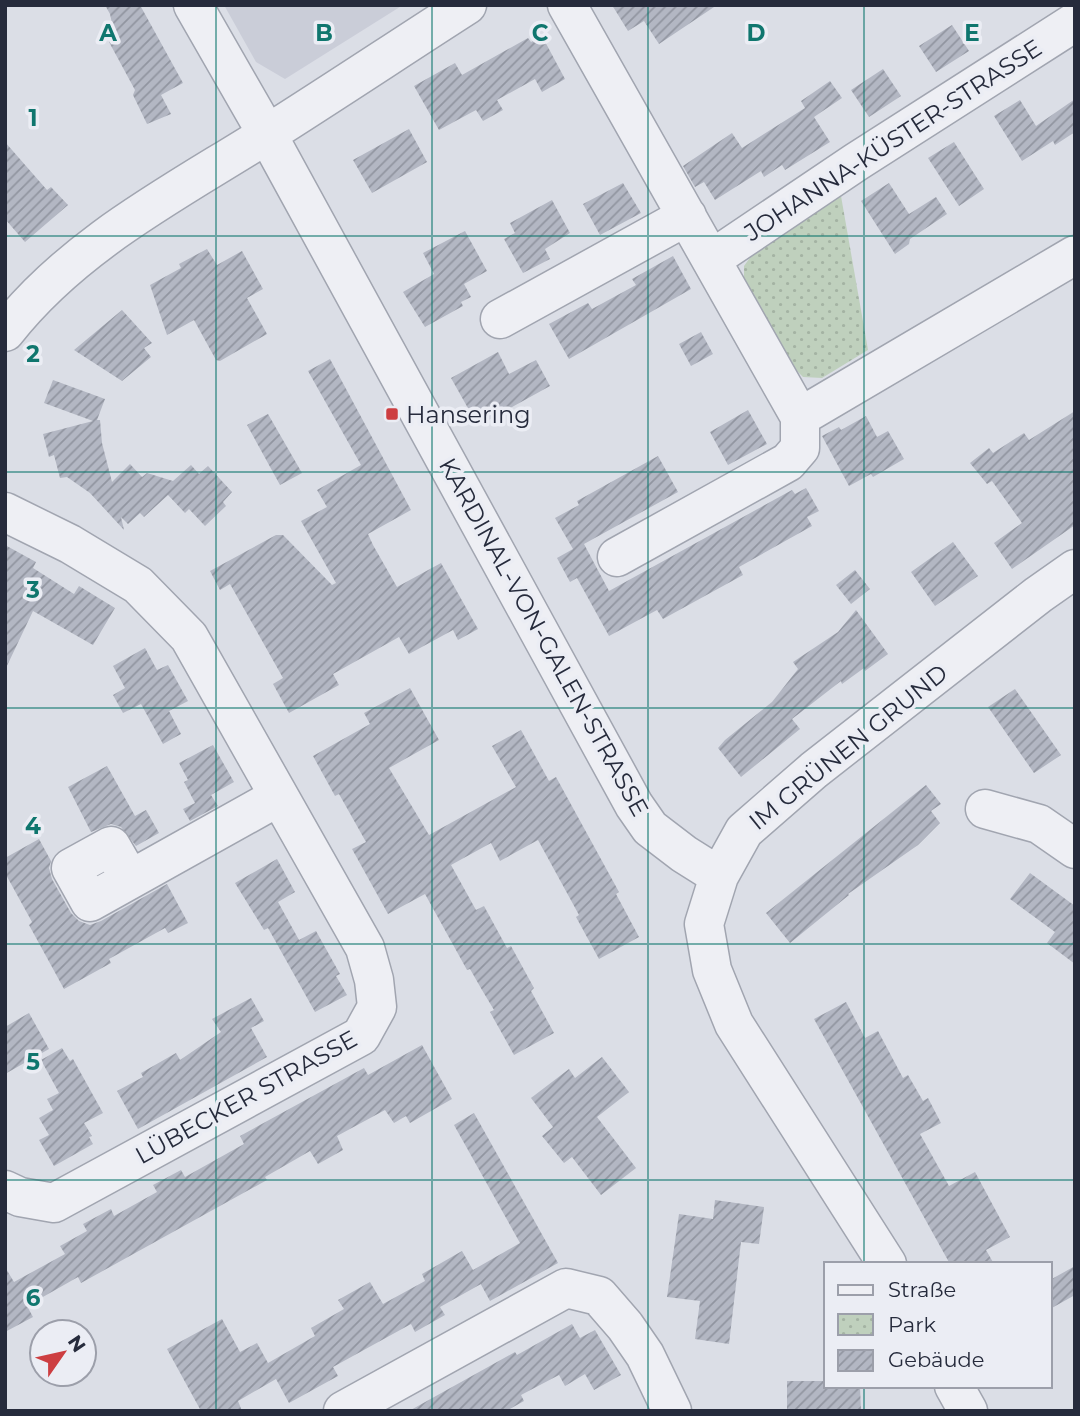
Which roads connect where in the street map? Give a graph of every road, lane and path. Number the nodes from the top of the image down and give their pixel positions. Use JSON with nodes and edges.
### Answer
{"nodes":[{"id":1,"x":193,"y":5,"type":"edge"},
{"id":2,"x":467,"y":5,"type":"edge"},
{"id":3,"x":568,"y":5,"type":"edge"},
{"id":4,"x":1075,"y":22,"type":"edge"},
{"id":5,"x":267,"y":134,"type":"junction"},
{"id":6,"x":687,"y":216,"type":"junction"},
{"id":7,"x":1075,"y":255,"type":"edge"},
{"id":8,"x":712,"y":259,"type":"junction"},
{"id":9,"x":500,"y":319,"type":"dead end"},
{"id":10,"x":9,"y":320,"type":"edge"},
{"id":11,"x":800,"y":417,"type":"junction"},
{"id":12,"x":5,"y":512,"type":"edge"},
{"id":13,"x":617,"y":557,"type":"dead end"},
{"id":14,"x":1075,"y":569,"type":"edge"},
{"id":15,"x":278,"y":797,"type":"junction"},
{"id":16,"x":985,"y":809,"type":"dead end"},
{"id":17,"x":1075,"y":849,"type":"edge"},
{"id":18,"x":719,"y":876,"type":"junction"},
{"id":19,"x":130,"y":879,"type":"dead end"},
{"id":20,"x":5,"y":1189,"type":"edge"},
{"id":21,"x":886,"y":1262,"type":"edge"},
{"id":22,"x":955,"y":1388,"type":"edge"},
{"id":23,"x":343,"y":1411,"type":"edge"},
{"id":24,"x":672,"y":1411,"type":"edge"},
{"id":25,"x":968,"y":1411,"type":"edge"}],
"edges":[{"from":1,"to":5,"type":"street","name":"KARDINAL-VON-GALEN-STRASSE"},
{"from":2,"to":5,"type":"street"},
{"from":3,"to":6,"type":"street"},
{"from":4,"to":8,"type":"street","name":"JOHANNA-KÜSTER-STRASSE"},
{"from":5,"to":10,"type":"street"},
{"from":5,"to":18,"type":"street","name":"KARDINAL-VON-GALEN-STRASSE"},
{"from":6,"to":8,"type":"street"},
{"from":6,"to":9,"type":"street"},
{"from":7,"to":11,"type":"street"},
{"from":8,"to":11,"type":"street"},
{"from":11,"to":13,"type":"street"},
{"from":12,"to":15,"type":"street","name":"LÜBECKER STRASSE"},
{"from":14,"to":18,"type":"street","name":"IM GRÜNEN GRUND"},
{"from":15,"to":19,"type":"street"},
{"from":15,"to":20,"type":"street","name":"LÜBECKER STRASSE"},
{"from":16,"to":17,"type":"street"},
{"from":18,"to":21,"type":"street","name":"IM GRÜNEN GRUND"},
{"from":22,"to":25,"type":"street"},
{"from":23,"to":24,"type":"street"}]}
